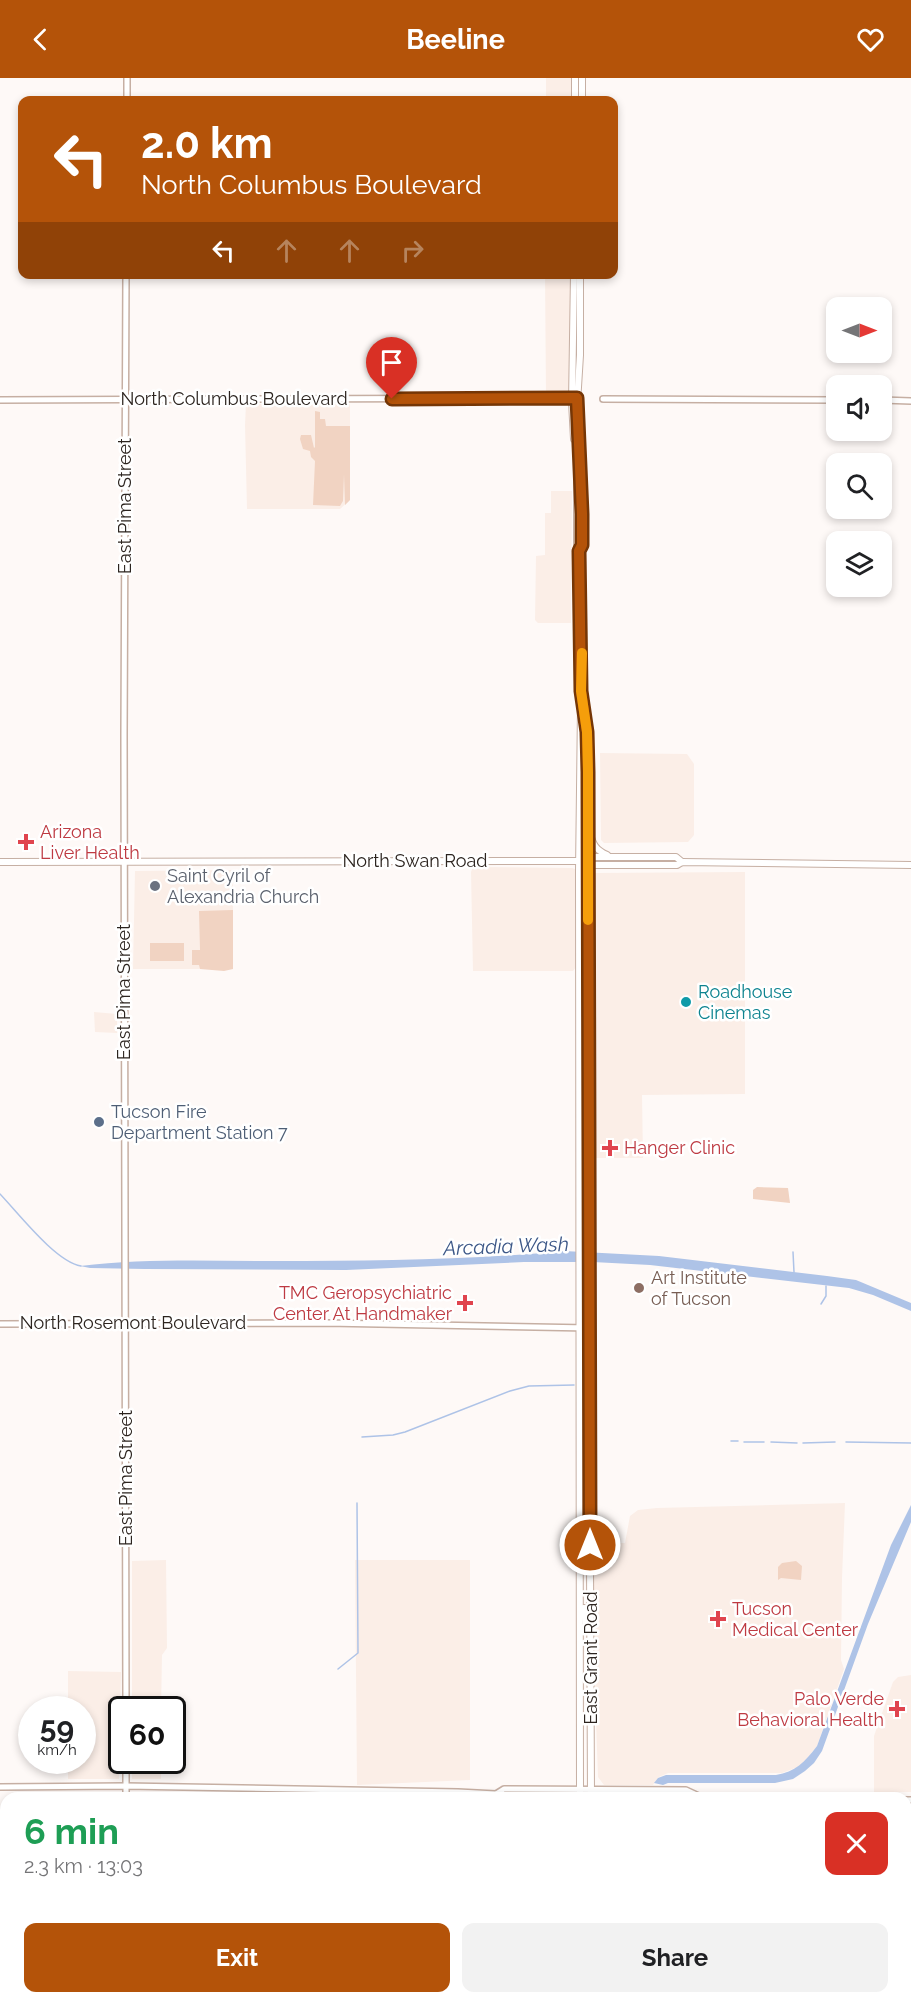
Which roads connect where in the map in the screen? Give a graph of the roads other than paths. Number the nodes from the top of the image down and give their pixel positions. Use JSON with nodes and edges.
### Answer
{"nodes":[{"id":1,"x":127,"y":78,"type":"edge"},
{"id":2,"x":575,"y":78,"type":"edge"},
{"id":3,"x":582,"y":78,"type":"edge"},
{"id":4,"x":127,"y":96,"type":"edge"},
{"id":5,"x":575,"y":96,"type":"edge"},
{"id":6,"x":582,"y":96,"type":"edge"},
{"id":7,"x":126,"y":279,"type":"edge"},
{"id":8,"x":574,"y":279,"type":"edge"},
{"id":9,"x":580,"y":279,"type":"edge"},
{"id":10,"x":574,"y":398,"type":"junction"},
{"id":11,"x":603,"y":399,"type":"dead end"},
{"id":12,"x":0,"y":400,"type":"edge"},
{"id":13,"x":126,"y":400,"type":"junction"},
{"id":14,"x":826,"y":400,"type":"edge"},
{"id":15,"x":892,"y":400,"type":"edge"},
{"id":16,"x":911,"y":400,"type":"edge"},
{"id":17,"x":581,"y":691,"type":"junction"},
{"id":18,"x":588,"y":825,"type":"junction"},
{"id":19,"x":588,"y":857,"type":"junction"},
{"id":20,"x":610,"y":857,"type":"junction"},
{"id":21,"x":579,"y":861,"type":"junction"},
{"id":22,"x":0,"y":862,"type":"edge"},
{"id":23,"x":682,"y":862,"type":"junction"},
{"id":24,"x":125,"y":863,"type":"junction"},
{"id":25,"x":588,"y":865,"type":"junction"},
{"id":26,"x":911,"y":865,"type":"edge"},
{"id":27,"x":126,"y":1322,"type":"junction"},
{"id":28,"x":0,"y":1324,"type":"edge"},
{"id":29,"x":580,"y":1328,"type":"junction"},
{"id":30,"x":589,"y":1328,"type":"junction"},
{"id":31,"x":581,"y":1597,"type":"junction"},
{"id":32,"x":590,"y":1628,"type":"junction"},
{"id":33,"x":126,"y":1696,"type":"edge"},
{"id":34,"x":126,"y":1774,"type":"edge"},
{"id":35,"x":126,"y":1786,"type":"junction"},
{"id":36,"x":0,"y":1787,"type":"edge"},
{"id":37,"x":580,"y":1790,"type":"junction"},
{"id":38,"x":591,"y":1791,"type":"junction"},
{"id":39,"x":126,"y":1792,"type":"edge"},
{"id":40,"x":404,"y":1792,"type":"edge"},
{"id":41,"x":500,"y":1792,"type":"edge"},
{"id":42,"x":689,"y":1792,"type":"edge"}],
"edges":[{"from":1,"to":4,"type":"street"},
{"from":2,"to":5,"type":"main road"},
{"from":3,"to":6,"type":"main road"},
{"from":7,"to":13,"type":"street","name":"East Pima Street"},
{"from":8,"to":10,"type":"main road","name":"East Grant Road"},
{"from":9,"to":10,"type":"main road","name":"East Grant Road"},
{"from":10,"to":13,"type":"street","name":"North Columbus Boulevard"},
{"from":10,"to":17,"type":"main road","name":"East Grant Road"},
{"from":11,"to":14,"type":"street"},
{"from":12,"to":13,"type":"street","name":"North Columbus Boulevard"},
{"from":13,"to":24,"type":"street","name":"East Pima Street"},
{"from":15,"to":16,"type":"street"},
{"from":17,"to":18,"type":"main road","name":"East Grant Road"},
{"from":17,"to":21,"type":"main road","name":"East Grant Road"},
{"from":18,"to":19,"type":"main road","name":"East Grant Road"},
{"from":18,"to":20,"type":"main road"},
{"from":19,"to":20,"type":"main road","name":"North Swan Road"},
{"from":19,"to":21,"type":"main road","name":"North Swan Road"},
{"from":19,"to":25,"type":"main road","name":"East Grant Road"},
{"from":20,"to":23,"type":"main road","name":"North Swan Road"},
{"from":21,"to":24,"type":"main road","name":"North Swan Road"},
{"from":21,"to":25,"type":"main road","name":"North Swan Road"},
{"from":21,"to":29,"type":"main road","name":"East Grant Road"},
{"from":22,"to":24,"type":"main road","name":"North Swan Road"},
{"from":23,"to":25,"type":"main road","name":"North Swan Road"},
{"from":23,"to":26,"type":"main road","name":"North Swan Road"},
{"from":24,"to":27,"type":"street","name":"East Pima Street"},
{"from":25,"to":30,"type":"main road","name":"East Grant Road"},
{"from":27,"to":28,"type":"street","name":"North Rosemont Boulevard"},
{"from":27,"to":29,"type":"street","name":"North Rosemont Boulevard"},
{"from":27,"to":33,"type":"street","name":"East Pima Street"},
{"from":29,"to":30,"type":"street","name":"North Rosemont Boulevard"},
{"from":29,"to":31,"type":"main road","name":"East Grant Road"},
{"from":30,"to":32,"type":"main road","name":"East Grant Road"},
{"from":31,"to":32,"type":"main road"},
{"from":31,"to":37,"type":"main road","name":"East Grant Road"},
{"from":32,"to":38,"type":"main road","name":"East Grant Road"},
{"from":34,"to":35,"type":"street"},
{"from":35,"to":36,"type":"street"},
{"from":35,"to":39,"type":"street"},
{"from":35,"to":40,"type":"street"},
{"from":37,"to":38,"type":"street"},
{"from":37,"to":41,"type":"street"},
{"from":38,"to":42,"type":"street"}]}
